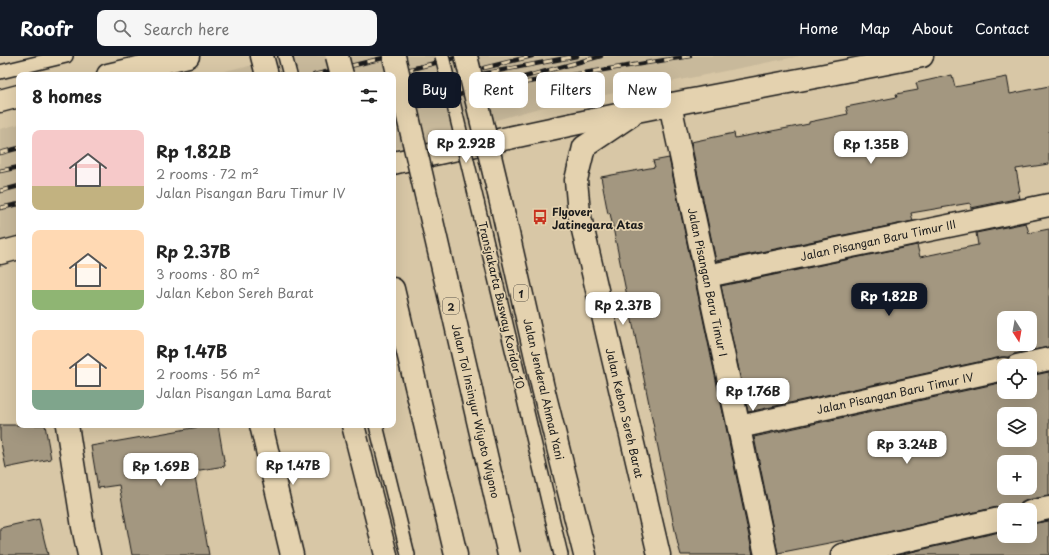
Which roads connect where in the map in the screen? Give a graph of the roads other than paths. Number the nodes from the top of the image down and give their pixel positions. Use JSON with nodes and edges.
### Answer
{"nodes":[{"id":1,"x":66,"y":56,"type":"edge"},
{"id":2,"x":188,"y":56,"type":"edge"},
{"id":3,"x":262,"y":56,"type":"edge"},
{"id":4,"x":285,"y":56,"type":"edge"},
{"id":5,"x":337,"y":56,"type":"edge"},
{"id":6,"x":394,"y":56,"type":"edge"},
{"id":7,"x":442,"y":56,"type":"edge"},
{"id":8,"x":466,"y":56,"type":"edge"},
{"id":9,"x":922,"y":56,"type":"edge"},
{"id":10,"x":0,"y":72,"type":"edge"},
{"id":11,"x":121,"y":72,"type":"edge"},
{"id":12,"x":266,"y":72,"type":"edge"},
{"id":13,"x":289,"y":72,"type":"edge"},
{"id":14,"x":341,"y":72,"type":"edge"},
{"id":15,"x":16,"y":97,"type":"edge"},
{"id":16,"x":0,"y":101,"type":"edge"},
{"id":17,"x":671,"y":104,"type":"edge"},
{"id":18,"x":649,"y":108,"type":"edge"},
{"id":19,"x":671,"y":108,"type":"edge"},
{"id":20,"x":639,"y":110,"type":"junction"},
{"id":21,"x":396,"y":162,"type":"edge"},
{"id":22,"x":1049,"y":205,"type":"edge"},
{"id":23,"x":16,"y":249,"type":"edge"},
{"id":24,"x":0,"y":253,"type":"edge"},
{"id":25,"x":707,"y":276,"type":"junction"},
{"id":26,"x":396,"y":302,"type":"edge"},
{"id":27,"x":1049,"y":359,"type":"edge"},
{"id":28,"x":1037,"y":362,"type":"edge"},
{"id":29,"x":997,"y":371,"type":"edge"},
{"id":30,"x":739,"y":427,"type":"junction"},
{"id":31,"x":67,"y":428,"type":"edge"},
{"id":32,"x":262,"y":428,"type":"edge"},
{"id":33,"x":354,"y":428,"type":"edge"},
{"id":34,"x":377,"y":428,"type":"edge"},
{"id":35,"x":1049,"y":508,"type":"edge"},
{"id":36,"x":1037,"y":511,"type":"edge"},
{"id":37,"x":997,"y":520,"type":"edge"},
{"id":38,"x":89,"y":555,"type":"edge"},
{"id":39,"x":292,"y":555,"type":"edge"},
{"id":40,"x":386,"y":555,"type":"edge"},
{"id":41,"x":408,"y":555,"type":"edge"},
{"id":42,"x":456,"y":555,"type":"edge"},
{"id":43,"x":509,"y":555,"type":"edge"},
{"id":44,"x":562,"y":555,"type":"edge"},
{"id":45,"x":584,"y":555,"type":"edge"},
{"id":46,"x":659,"y":555,"type":"edge"},
{"id":47,"x":766,"y":555,"type":"edge"},
{"id":48,"x":842,"y":555,"type":"edge"}],
"edges":[{"from":1,"to":10,"type":"lane"},
{"from":2,"to":11,"type":"main road"},
{"from":3,"to":12,"type":"main road"},
{"from":4,"to":13,"type":"lane"},
{"from":5,"to":14,"type":"main road","bridge":true},
{"from":6,"to":43,"type":"main road","name":"Jalan Tol Insinyur Wiyoto Wiyono","number":"2","bridge":true},
{"from":7,"to":44,"type":"lane","name":"Transjakarta Busway Koridor 10","bridge":true},
{"from":8,"to":45,"type":"main road","name":"Jalan Jenderal Ahmad Yani","number":"1","bridge":true},
{"from":9,"to":17,"type":"main road"},
{"from":15,"to":16,"type":"main road"},
{"from":18,"to":20,"type":"main road"},
{"from":19,"to":25,"type":"main road","name":"Jalan Pisangan Baru Timur I"},
{"from":20,"to":21,"type":"main road"},
{"from":20,"to":46,"type":"main road","name":"Jalan Kebon Sereh Barat"},
{"from":22,"to":25,"type":"main road","name":"Jalan Pisangan Baru Timur III"},
{"from":23,"to":24,"type":"main road"},
{"from":25,"to":30,"type":"main road","name":"Jalan Pisangan Baru Timur I"},
{"from":26,"to":42,"type":"main road"},
{"from":27,"to":28,"type":"main road"},
{"from":29,"to":30,"type":"main road","name":"Jalan Pisangan Baru Timur IV"},
{"from":30,"to":47,"type":"main road","name":"Jalan Pisangan Baru Timur I"},
{"from":31,"to":38,"type":"main road"},
{"from":32,"to":39,"type":"main road"},
{"from":33,"to":40,"type":"main road"},
{"from":34,"to":41,"type":"lane"},
{"from":35,"to":36,"type":"main road"},
{"from":37,"to":48,"type":"main road"}]}
